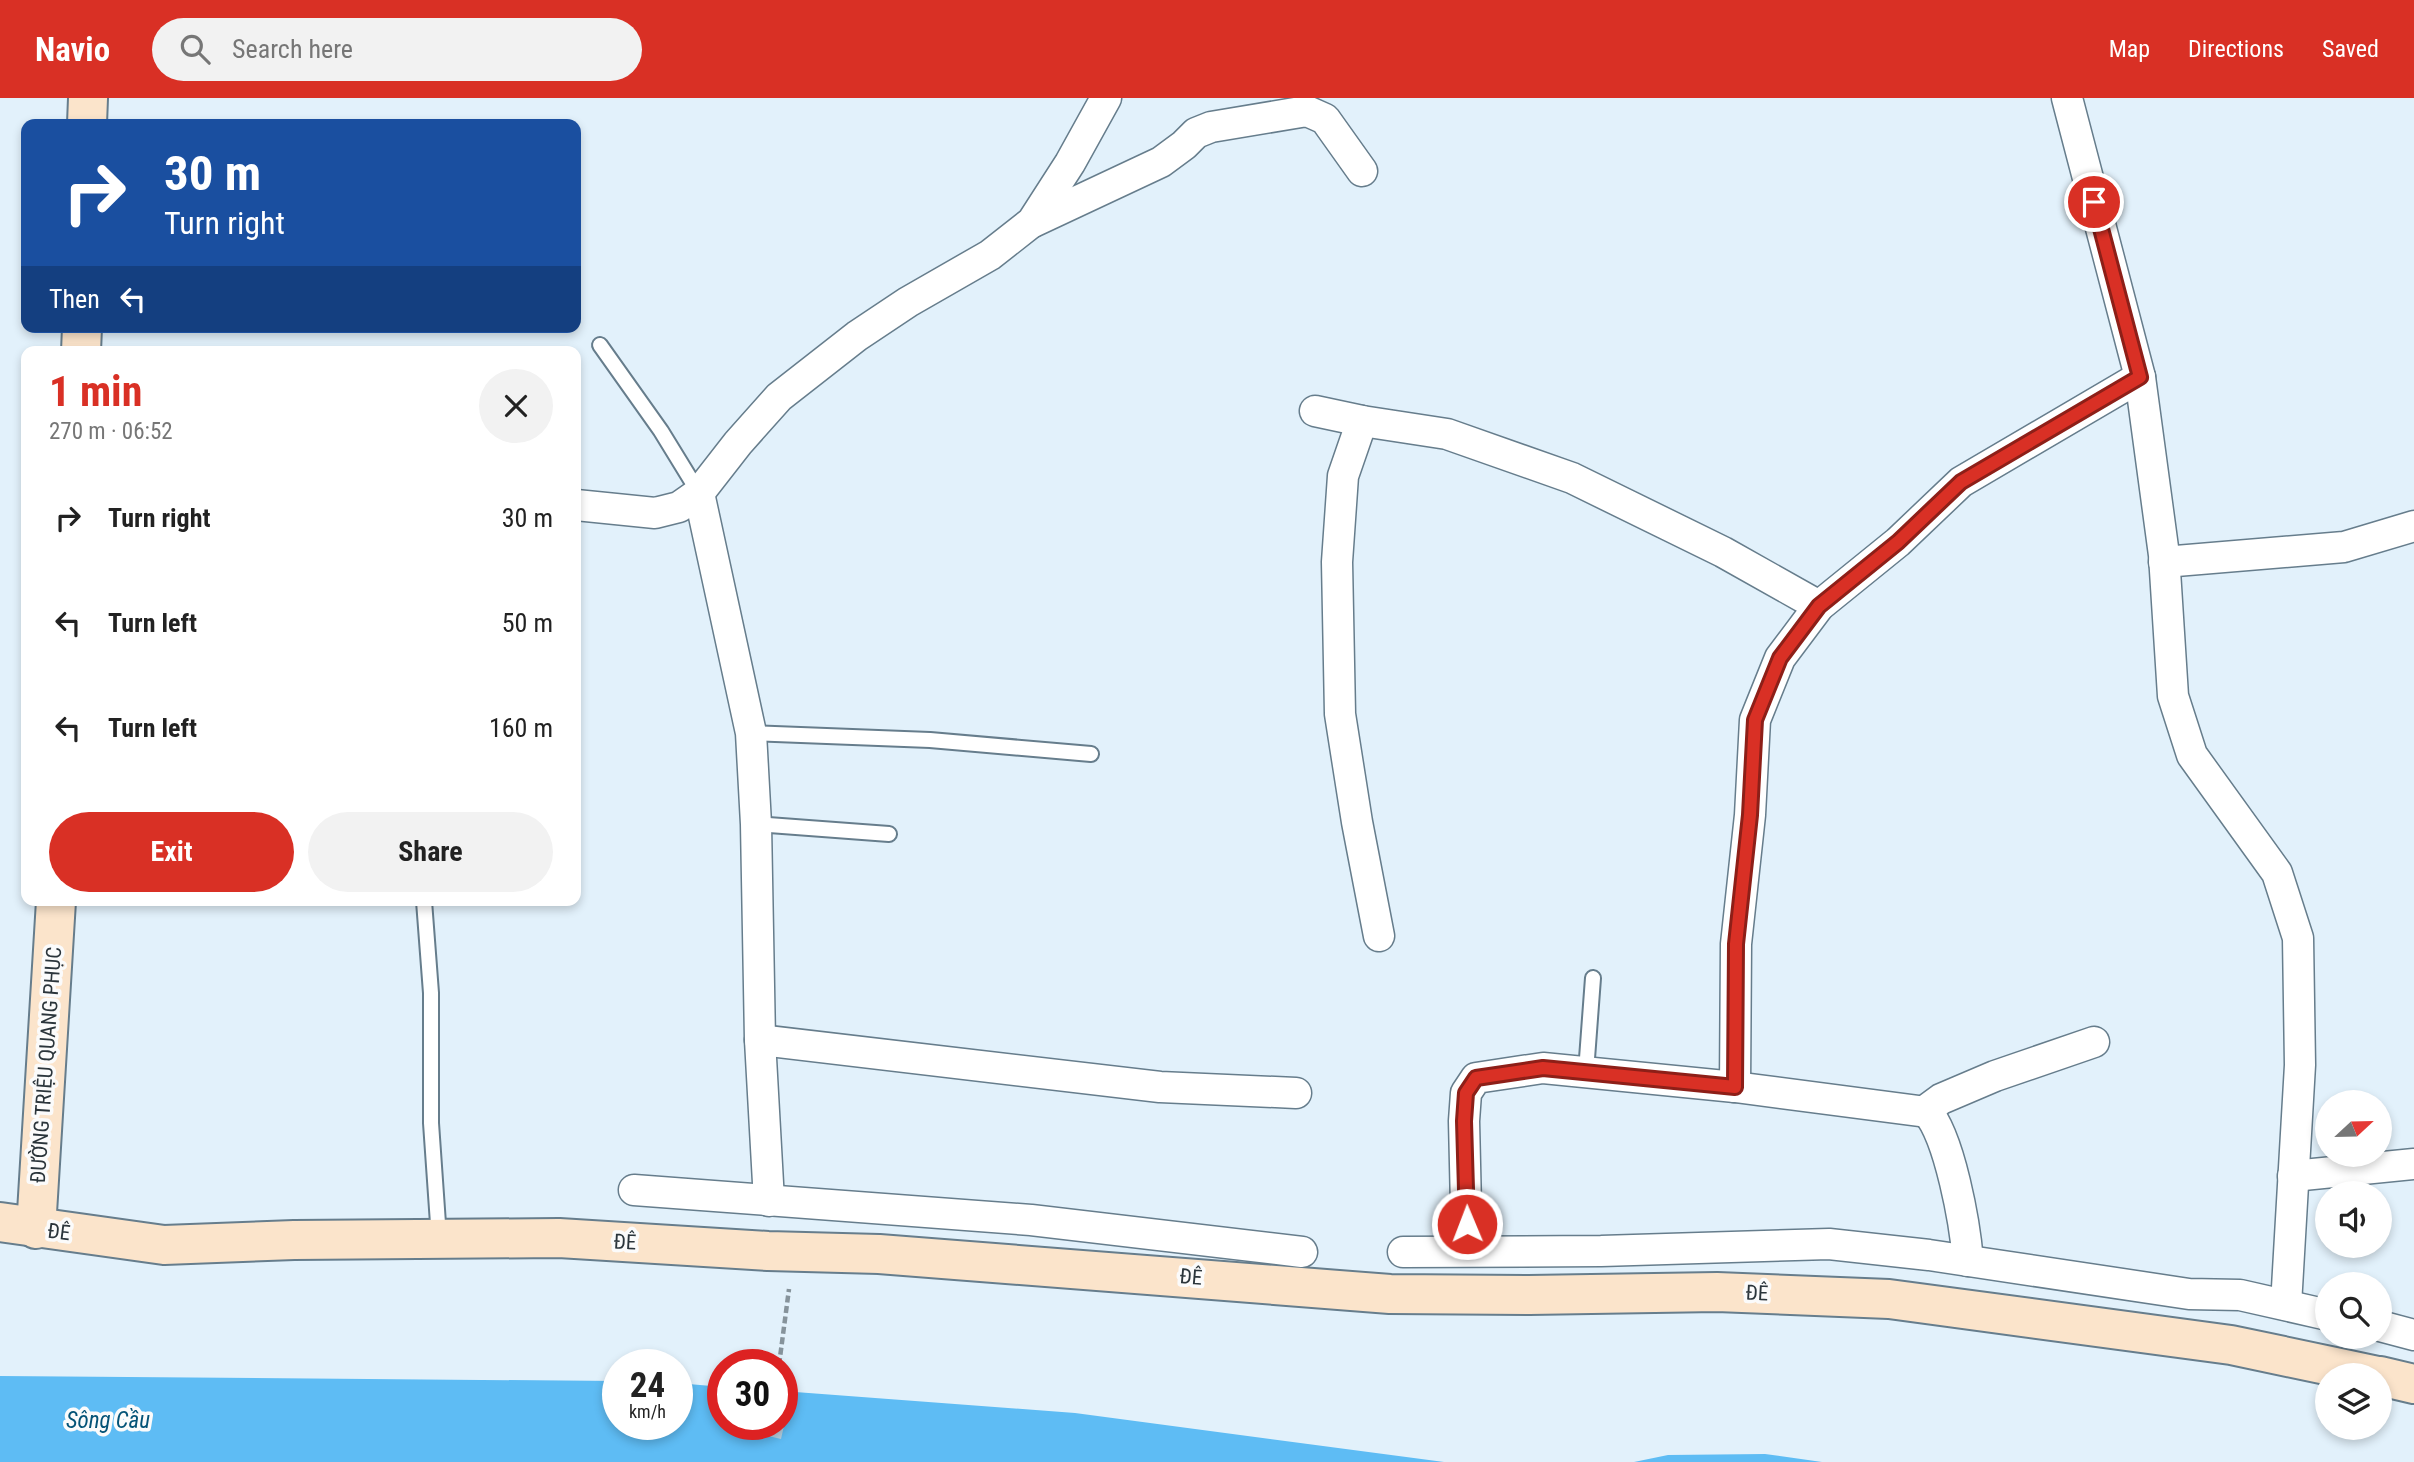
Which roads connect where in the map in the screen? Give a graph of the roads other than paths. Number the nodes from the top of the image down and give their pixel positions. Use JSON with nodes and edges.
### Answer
{"nodes":[{"id":1,"x":88,"y":98,"type":"edge"},
{"id":2,"x":1106,"y":98,"type":"edge"},
{"id":3,"x":2067,"y":98,"type":"edge"},
{"id":4,"x":87,"y":119,"type":"edge"},
{"id":5,"x":1362,"y":171,"type":"dead end"},
{"id":6,"x":1032,"y":222,"type":"junction"},
{"id":7,"x":600,"y":345,"type":"dead end"},
{"id":8,"x":2140,"y":377,"type":"junction"},
{"id":9,"x":1315,"y":411,"type":"dead end"},
{"id":10,"x":1362,"y":421,"type":"junction"},
{"id":11,"x":699,"y":493,"type":"junction"},
{"id":12,"x":581,"y":506,"type":"edge"},
{"id":13,"x":2414,"y":526,"type":"edge"},
{"id":14,"x":2164,"y":562,"type":"junction"},
{"id":15,"x":1819,"y":606,"type":"junction"},
{"id":16,"x":751,"y":733,"type":"junction"},
{"id":17,"x":1091,"y":754,"type":"dead end"},
{"id":18,"x":756,"y":824,"type":"junction"},
{"id":19,"x":889,"y":834,"type":"dead end"},
{"id":20,"x":56,"y":906,"type":"edge"},
{"id":21,"x":424,"y":906,"type":"edge"},
{"id":22,"x":1379,"y":936,"type":"dead end"},
{"id":23,"x":1593,"y":978,"type":"dead end"},
{"id":24,"x":760,"y":1041,"type":"junction"},
{"id":25,"x":2094,"y":1042,"type":"dead end"},
{"id":26,"x":1586,"y":1072,"type":"junction"},
{"id":27,"x":1735,"y":1087,"type":"junction"},
{"id":28,"x":1296,"y":1093,"type":"dead end"},
{"id":29,"x":1926,"y":1110,"type":"junction"},
{"id":30,"x":2414,"y":1164,"type":"edge"},
{"id":31,"x":2294,"y":1175,"type":"junction"},
{"id":32,"x":634,"y":1190,"type":"dead end"},
{"id":33,"x":769,"y":1201,"type":"junction"},
{"id":34,"x":18,"y":1226,"type":"edge"},
{"id":35,"x":439,"y":1239,"type":"junction"},
{"id":36,"x":1467,"y":1250,"type":"junction"},
{"id":37,"x":1302,"y":1251,"type":"dead end"},
{"id":38,"x":1403,"y":1252,"type":"dead end"},
{"id":39,"x":1968,"y":1261,"type":"junction"},
{"id":40,"x":2286,"y":1305,"type":"junction"},
{"id":41,"x":2315,"y":1312,"type":"edge"},
{"id":42,"x":2392,"y":1329,"type":"edge"},
{"id":43,"x":2414,"y":1335,"type":"edge"},
{"id":44,"x":2317,"y":1363,"type":"edge"},
{"id":45,"x":2392,"y":1379,"type":"edge"},
{"id":46,"x":2414,"y":1384,"type":"edge"}],
"edges":[{"from":1,"to":4,"type":"main road"},
{"from":2,"to":6,"type":"street"},
{"from":3,"to":8,"type":"street"},
{"from":5,"to":6,"type":"street"},
{"from":6,"to":11,"type":"street"},
{"from":7,"to":11,"type":"lane"},
{"from":8,"to":14,"type":"street"},
{"from":8,"to":15,"type":"street"},
{"from":9,"to":10,"type":"street"},
{"from":10,"to":15,"type":"street"},
{"from":10,"to":22,"type":"street"},
{"from":11,"to":12,"type":"street"},
{"from":11,"to":16,"type":"street"},
{"from":13,"to":14,"type":"street"},
{"from":14,"to":31,"type":"street"},
{"from":15,"to":27,"type":"street"},
{"from":16,"to":17,"type":"lane"},
{"from":16,"to":18,"type":"street"},
{"from":18,"to":19,"type":"lane"},
{"from":18,"to":24,"type":"street"},
{"from":20,"to":34,"type":"main road","name":"ĐƯỜNG TRIỆU QUANG PHỤC"},
{"from":21,"to":35,"type":"lane"},
{"from":23,"to":26,"type":"lane"},
{"from":24,"to":28,"type":"street"},
{"from":24,"to":33,"type":"street"},
{"from":25,"to":29,"type":"street"},
{"from":26,"to":27,"type":"street"},
{"from":26,"to":36,"type":"street"},
{"from":27,"to":29,"type":"street"},
{"from":29,"to":39,"type":"street"},
{"from":30,"to":31,"type":"street"},
{"from":31,"to":40,"type":"street"},
{"from":32,"to":33,"type":"street"},
{"from":33,"to":37,"type":"street"},
{"from":34,"to":35,"type":"main road","name":"ĐÊ"},
{"from":35,"to":44,"type":"main road","name":"ĐÊ"},
{"from":36,"to":38,"type":"street"},
{"from":36,"to":39,"type":"street"},
{"from":39,"to":40,"type":"street"},
{"from":40,"to":41,"type":"street"},
{"from":42,"to":43,"type":"street"},
{"from":45,"to":46,"type":"main road","name":"ĐÊ"}]}
